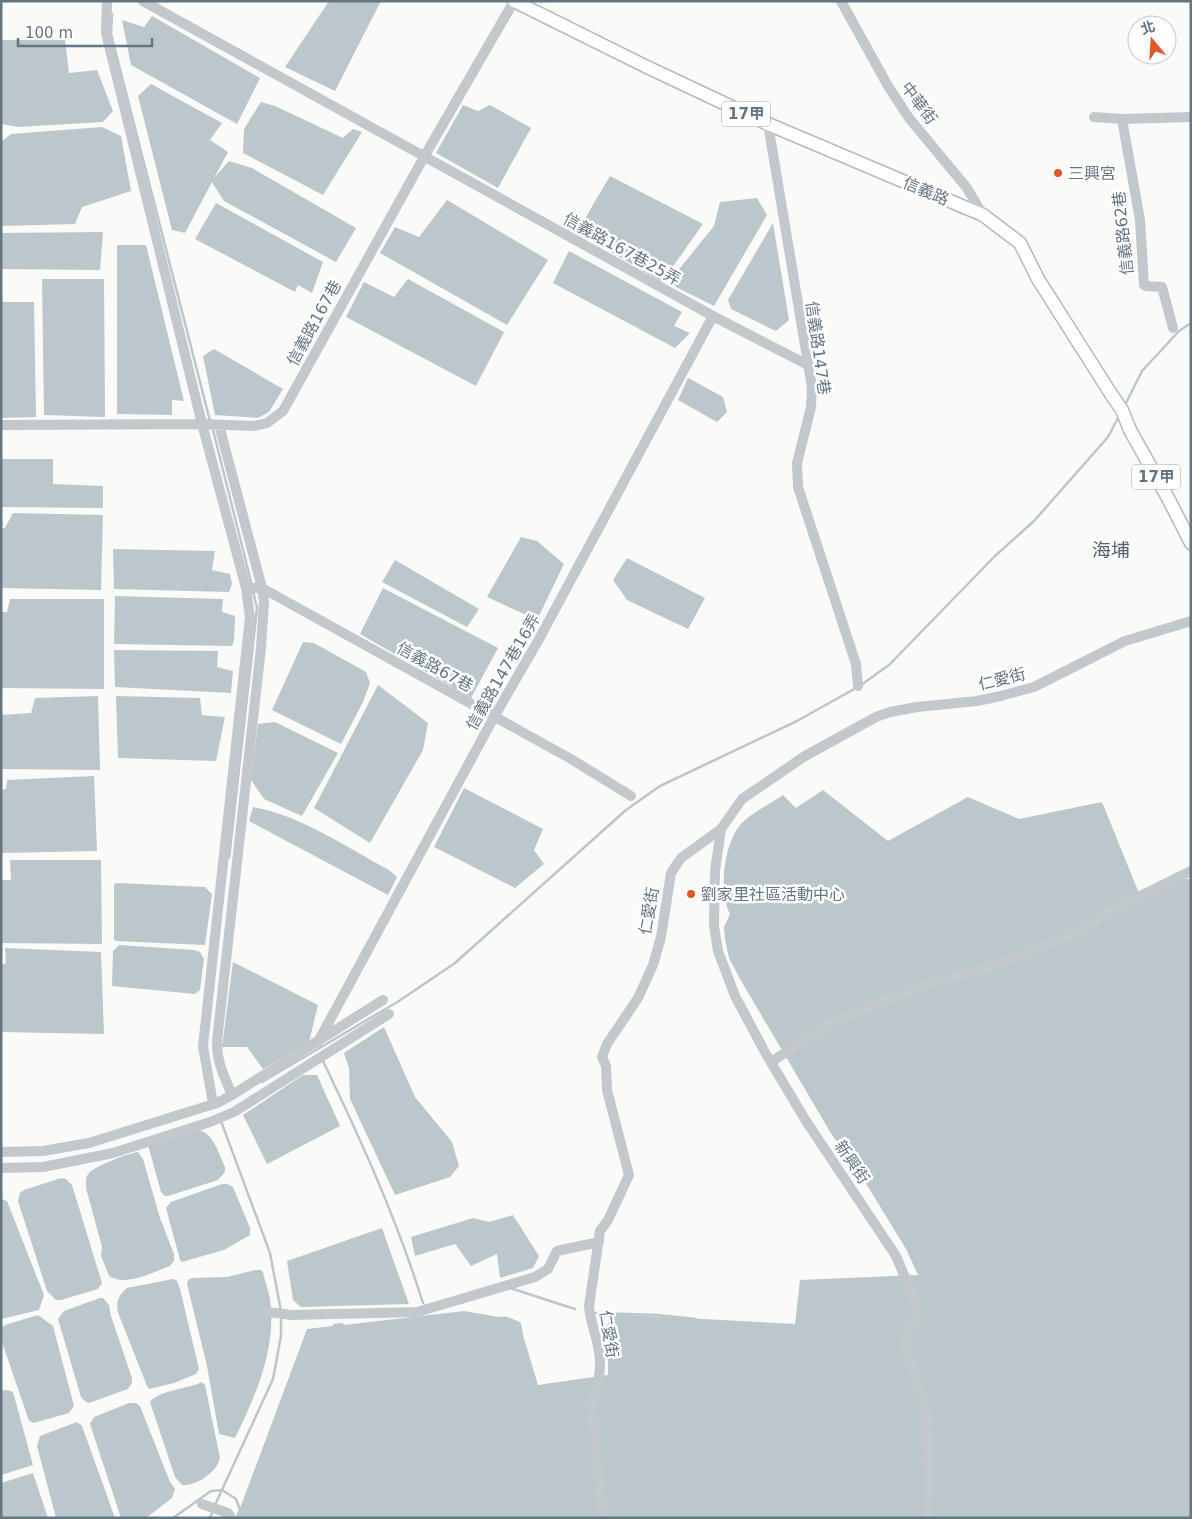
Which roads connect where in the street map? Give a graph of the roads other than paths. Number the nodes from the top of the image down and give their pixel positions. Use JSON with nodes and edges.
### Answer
{"nodes":[{"id":1,"x":107,"y":1,"type":"edge"},
{"id":2,"x":142,"y":1,"type":"edge"},
{"id":3,"x":514,"y":1,"type":"edge"},
{"id":4,"x":841,"y":1,"type":"edge"},
{"id":5,"x":1094,"y":117,"type":"dead end"},
{"id":6,"x":1191,"y":117,"type":"edge"},
{"id":7,"x":1122,"y":119,"type":"junction"},
{"id":8,"x":768,"y":124,"type":"junction"},
{"id":9,"x":424,"y":157,"type":"junction"},
{"id":10,"x":983,"y":215,"type":"junction"},
{"id":11,"x":713,"y":316,"type":"junction"},
{"id":12,"x":1173,"y":328,"type":"dead end"},
{"id":13,"x":808,"y":365,"type":"junction"},
{"id":14,"x":202,"y":424,"type":"junction"},
{"id":15,"x":1,"y":425,"type":"edge"},
{"id":16,"x":217,"y":425,"type":"junction"},
{"id":17,"x":1191,"y":543,"type":"edge"},
{"id":18,"x":246,"y":588,"type":"junction"},
{"id":19,"x":262,"y":588,"type":"junction"},
{"id":20,"x":1191,"y":621,"type":"edge"},
{"id":21,"x":858,"y":686,"type":"dead end"},
{"id":22,"x":494,"y":716,"type":"junction"},
{"id":23,"x":631,"y":796,"type":"dead end"},
{"id":24,"x":721,"y":829,"type":"junction"},
{"id":25,"x":1191,"y":871,"type":"edge"},
{"id":26,"x":384,"y":1000,"type":"dead end"},
{"id":27,"x":389,"y":1014,"type":"dead end"},
{"id":28,"x":318,"y":1042,"type":"junction"},
{"id":29,"x":772,"y":1062,"type":"junction"},
{"id":30,"x":230,"y":1097,"type":"junction"},
{"id":31,"x":215,"y":1104,"type":"junction"},
{"id":32,"x":1,"y":1152,"type":"edge"},
{"id":33,"x":1,"y":1168,"type":"edge"},
{"id":34,"x":599,"y":1242,"type":"junction"},
{"id":35,"x":274,"y":1313,"type":"dead end"},
{"id":36,"x":202,"y":1504,"type":"dead end"},
{"id":37,"x":231,"y":1518,"type":"edge"},
{"id":38,"x":603,"y":1518,"type":"edge"},
{"id":39,"x":928,"y":1518,"type":"edge"}],
"edges":[{"from":1,"to":14,"type":"street"},
{"from":2,"to":9,"type":"street","name":"信義路167巷25弄"},
{"from":3,"to":8,"type":"main road","name":"信義路","number":"17甲"},
{"from":3,"to":9,"type":"street","name":"信義路167巷"},
{"from":4,"to":10,"type":"street","name":"中華街"},
{"from":5,"to":7,"type":"street"},
{"from":6,"to":7,"type":"street"},
{"from":7,"to":12,"type":"street","name":"信義路62巷"},
{"from":8,"to":10,"type":"main road","name":"信義路","number":"17甲"},
{"from":8,"to":13,"type":"street","name":"信義路147巷"},
{"from":9,"to":11,"type":"street","name":"信義路167巷25弄"},
{"from":9,"to":16,"type":"street","name":"信義路167巷"},
{"from":10,"to":17,"type":"main road","name":"信義路","number":"17甲"},
{"from":11,"to":13,"type":"street","name":"信義路167巷25弄"},
{"from":11,"to":22,"type":"street","name":"信義路147巷16弄"},
{"from":13,"to":21,"type":"street","name":"信義路147巷"},
{"from":14,"to":15,"type":"street","name":"信義路167巷"},
{"from":14,"to":16,"type":"street","name":"信義路167巷"},
{"from":14,"to":18,"type":"street"},
{"from":16,"to":19,"type":"street"},
{"from":18,"to":19,"type":"street","name":"信義路67巷"},
{"from":18,"to":31,"type":"street"},
{"from":19,"to":22,"type":"street","name":"信義路67巷"},
{"from":19,"to":30,"type":"street"},
{"from":20,"to":24,"type":"street","name":"仁愛街"},
{"from":22,"to":23,"type":"street","name":"信義路67巷"},
{"from":22,"to":28,"type":"street","name":"信義路147巷16弄"},
{"from":24,"to":29,"type":"street","name":"新興街"},
{"from":24,"to":34,"type":"street","name":"仁愛街"},
{"from":25,"to":29,"type":"street"},
{"from":26,"to":28,"type":"street"},
{"from":27,"to":33,"type":"street"},
{"from":28,"to":30,"type":"street"},
{"from":29,"to":39,"type":"street","name":"新興街"},
{"from":30,"to":31,"type":"street"},
{"from":31,"to":32,"type":"street"},
{"from":34,"to":35,"type":"street"},
{"from":34,"to":38,"type":"street","name":"仁愛街"},
{"from":36,"to":37,"type":"street"}]}
